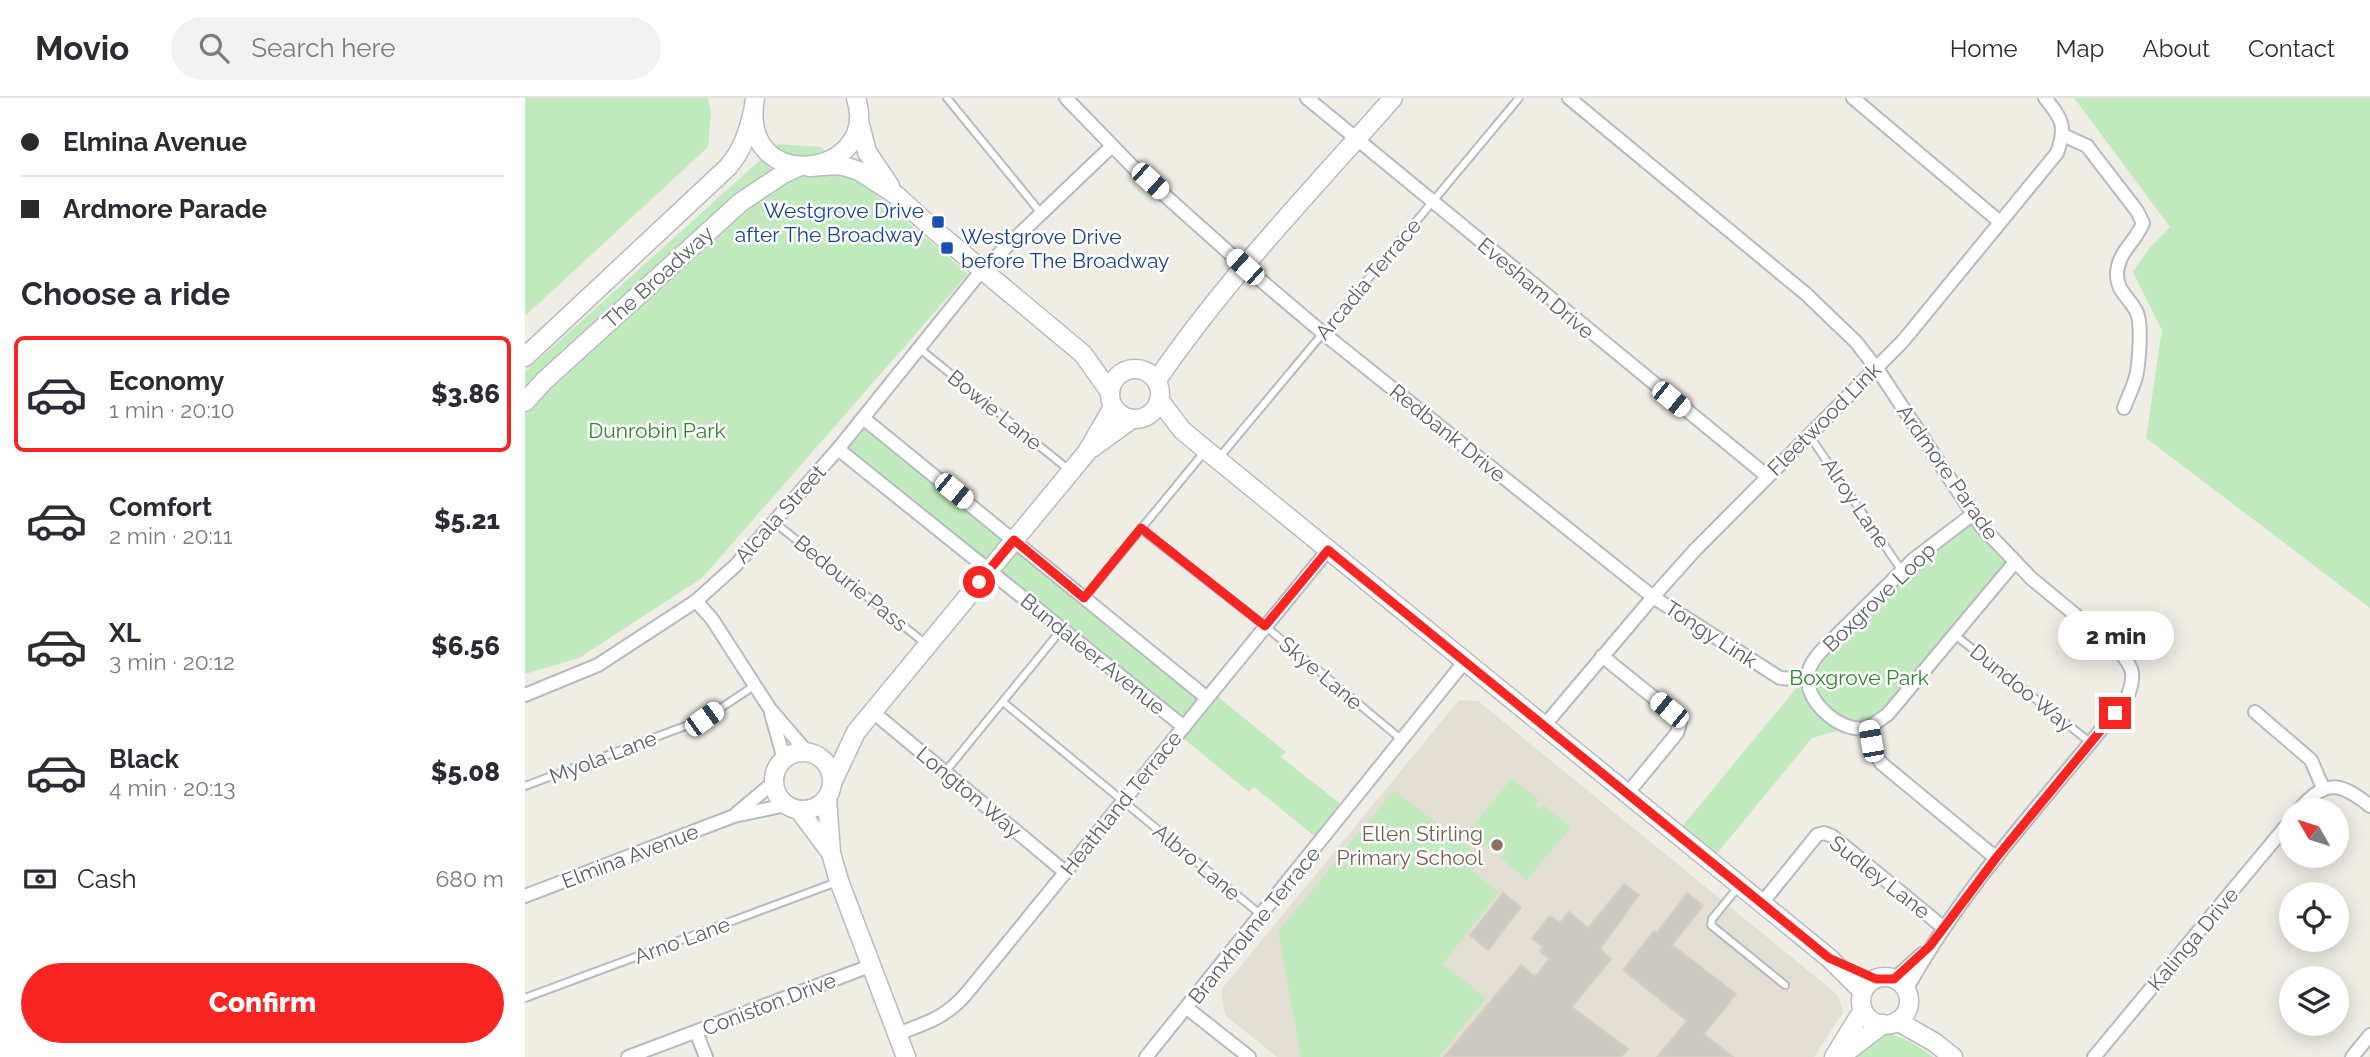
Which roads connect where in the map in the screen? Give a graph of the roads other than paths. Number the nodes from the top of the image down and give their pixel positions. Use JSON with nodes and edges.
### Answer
{"nodes":[{"id":1,"x":947,"y":98,"type":"edge"},
{"id":2,"x":1066,"y":98,"type":"edge"},
{"id":3,"x":1307,"y":98,"type":"edge"},
{"id":4,"x":1394,"y":98,"type":"edge"},
{"id":5,"x":1519,"y":98,"type":"edge"},
{"id":6,"x":1569,"y":98,"type":"edge"},
{"id":7,"x":1853,"y":98,"type":"edge"},
{"id":8,"x":2045,"y":98,"type":"edge"},
{"id":9,"x":754,"y":105,"type":"edge"},
{"id":10,"x":858,"y":105,"type":"edge"},
{"id":11,"x":2063,"y":135,"type":"junction"},
{"id":12,"x":1357,"y":140,"type":"junction"},
{"id":13,"x":1112,"y":146,"type":"junction"},
{"id":14,"x":805,"y":167,"type":"junction"},
{"id":15,"x":896,"y":195,"type":"junction"},
{"id":16,"x":1433,"y":202,"type":"junction"},
{"id":17,"x":1041,"y":213,"type":"junction"},
{"id":18,"x":2000,"y":222,"type":"junction"},
{"id":19,"x":1245,"y":267,"type":"junction"},
{"id":20,"x":982,"y":270,"type":"junction"},
{"id":21,"x":1323,"y":333,"type":"junction"},
{"id":22,"x":920,"y":349,"type":"junction"},
{"id":23,"x":1083,"y":354,"type":"junction"},
{"id":24,"x":525,"y":357,"type":"edge"},
{"id":25,"x":1876,"y":367,"type":"junction"},
{"id":26,"x":1123,"y":371,"type":"junction"},
{"id":27,"x":1151,"y":375,"type":"junction"},
{"id":28,"x":1112,"y":399,"type":"junction"},
{"id":29,"x":1160,"y":401,"type":"junction"},
{"id":30,"x":525,"y":402,"type":"edge"},
{"id":31,"x":2124,"y":408,"type":"dead end"},
{"id":32,"x":863,"y":418,"type":"junction"},
{"id":33,"x":1139,"y":418,"type":"junction"},
{"id":34,"x":1182,"y":430,"type":"junction"},
{"id":35,"x":1809,"y":435,"type":"junction"},
{"id":36,"x":838,"y":449,"type":"junction"},
{"id":37,"x":1087,"y":452,"type":"junction"},
{"id":38,"x":1212,"y":455,"type":"junction"},
{"id":39,"x":1070,"y":472,"type":"junction"},
{"id":40,"x":1767,"y":476,"type":"junction"},
{"id":41,"x":1973,"y":514,"type":"junction"},
{"id":42,"x":775,"y":522,"type":"junction"},
{"id":43,"x":1141,"y":528,"type":"junction"},
{"id":44,"x":1014,"y":540,"type":"junction"},
{"id":45,"x":1328,"y":550,"type":"junction"},
{"id":46,"x":2015,"y":562,"type":"junction"},
{"id":47,"x":989,"y":570,"type":"junction"},
{"id":48,"x":1902,"y":571,"type":"junction"},
{"id":49,"x":1653,"y":597,"type":"junction"},
{"id":50,"x":1084,"y":598,"type":"junction"},
{"id":51,"x":696,"y":601,"type":"junction"},
{"id":52,"x":1265,"y":626,"type":"junction"},
{"id":53,"x":1062,"y":629,"type":"junction"},
{"id":54,"x":1954,"y":633,"type":"junction"},
{"id":55,"x":927,"y":645,"type":"junction"},
{"id":56,"x":1602,"y":656,"type":"junction"},
{"id":57,"x":1465,"y":662,"type":"junction"},
{"id":58,"x":1808,"y":675,"type":"junction"},
{"id":59,"x":754,"y":686,"type":"junction"},
{"id":60,"x":525,"y":695,"type":"edge"},
{"id":61,"x":1207,"y":698,"type":"junction"},
{"id":62,"x":1003,"y":702,"type":"junction"},
{"id":63,"x":770,"y":709,"type":"junction"},
{"id":64,"x":873,"y":712,"type":"junction"},
{"id":65,"x":2255,"y":712,"type":"dead end"},
{"id":66,"x":1544,"y":726,"type":"junction"},
{"id":67,"x":1184,"y":727,"type":"junction"},
{"id":68,"x":1869,"y":727,"type":"junction"},
{"id":69,"x":856,"y":732,"type":"junction"},
{"id":70,"x":1402,"y":740,"type":"junction"},
{"id":71,"x":2091,"y":743,"type":"junction"},
{"id":72,"x":812,"y":753,"type":"junction"},
{"id":73,"x":784,"y":759,"type":"junction"},
{"id":74,"x":945,"y":772,"type":"junction"},
{"id":75,"x":774,"y":782,"type":"junction"},
{"id":76,"x":525,"y":786,"type":"edge"},
{"id":77,"x":2323,"y":788,"type":"junction"},
{"id":78,"x":830,"y":789,"type":"junction"},
{"id":79,"x":1627,"y":794,"type":"junction"},
{"id":80,"x":2309,"y":798,"type":"edge"},
{"id":81,"x":1123,"y":801,"type":"junction"},
{"id":82,"x":2370,"y":806,"type":"edge"},
{"id":83,"x":793,"y":807,"type":"junction"},
{"id":84,"x":734,"y":816,"type":"junction"},
{"id":85,"x":2279,"y":834,"type":"edge"},
{"id":86,"x":831,"y":853,"type":"junction"},
{"id":87,"x":1996,"y":858,"type":"junction"},
{"id":88,"x":1065,"y":872,"type":"junction"},
{"id":89,"x":839,"y":881,"type":"junction"},
{"id":90,"x":1740,"y":885,"type":"junction"},
{"id":91,"x":525,"y":896,"type":"edge"},
{"id":92,"x":1762,"y":903,"type":"junction"},
{"id":93,"x":1261,"y":916,"type":"junction"},
{"id":94,"x":1944,"y":928,"type":"junction"},
{"id":95,"x":1829,"y":958,"type":"junction"},
{"id":96,"x":870,"y":966,"type":"junction"},
{"id":97,"x":1876,"y":979,"type":"junction"},
{"id":98,"x":1900,"y":984,"type":"junction"},
{"id":99,"x":1785,"y":985,"type":"dead end"},
{"id":100,"x":1862,"y":991,"type":"junction"},
{"id":101,"x":525,"y":998,"type":"edge"},
{"id":102,"x":1187,"y":1007,"type":"junction"},
{"id":103,"x":1863,"y":1010,"type":"junction"},
{"id":104,"x":1896,"y":1018,"type":"junction"},
{"id":105,"x":696,"y":1032,"type":"junction"},
{"id":106,"x":897,"y":1034,"type":"junction"},
{"id":107,"x":2370,"y":1035,"type":"edge"},
{"id":108,"x":628,"y":1057,"type":"edge"},
{"id":109,"x":706,"y":1057,"type":"edge"},
{"id":110,"x":906,"y":1057,"type":"edge"},
{"id":111,"x":1146,"y":1057,"type":"edge"},
{"id":112,"x":1249,"y":1057,"type":"edge"},
{"id":113,"x":1837,"y":1057,"type":"edge"},
{"id":114,"x":1953,"y":1057,"type":"edge"},
{"id":115,"x":2094,"y":1057,"type":"edge"},
{"id":116,"x":2352,"y":1057,"type":"edge"}],
"edges":[{"from":1,"to":17,"type":"lane"},
{"from":2,"to":13,"type":"street","name":"Redbank Drive"},
{"from":3,"to":12,"type":"street","name":"Evesham Drive"},
{"from":4,"to":12,"type":"street"},
{"from":5,"to":16,"type":"lane","name":"Arcadia Terrace"},
{"from":6,"to":25,"type":"street","name":"Ardmore Parade"},
{"from":7,"to":18,"type":"street"},
{"from":8,"to":11,"type":"street"},
{"from":9,"to":14,"type":"street"},
{"from":9,"to":24,"type":"street","name":"The Broadway"},
{"from":10,"to":14,"type":"street","name":"The Broadway"},
{"from":10,"to":15,"type":"street"},
{"from":11,"to":18,"type":"street","name":"Fleetwood Link"},
{"from":11,"to":31,"type":"street"},
{"from":12,"to":16,"type":"street","name":"Evesham Drive"},
{"from":12,"to":19,"type":"street"},
{"from":13,"to":17,"type":"street","name":"Alcala Street"},
{"from":13,"to":19,"type":"street","name":"Redbank Drive"},
{"from":14,"to":15,"type":"street"},
{"from":14,"to":30,"type":"street","name":"The Broadway"},
{"from":15,"to":20,"type":"street"},
{"from":16,"to":21,"type":"lane","name":"Arcadia Terrace"},
{"from":16,"to":40,"type":"street","name":"Evesham Drive"},
{"from":17,"to":20,"type":"street","name":"Alcala Street"},
{"from":18,"to":25,"type":"street","name":"Fleetwood Link"},
{"from":19,"to":21,"type":"street","name":"Redbank Drive"},
{"from":19,"to":27,"type":"street"},
{"from":20,"to":22,"type":"street","name":"Alcala Street"},
{"from":20,"to":23,"type":"street"},
{"from":21,"to":38,"type":"lane","name":"Arcadia Terrace"},
{"from":21,"to":49,"type":"street","name":"Redbank Drive"},
{"from":22,"to":32,"type":"street","name":"Alcala Street"},
{"from":22,"to":39,"type":"lane","name":"Bowie Lane"},
{"from":23,"to":26,"type":"street"},
{"from":23,"to":28,"type":"street"},
{"from":25,"to":35,"type":"street","name":"Fleetwood Link"},
{"from":25,"to":41,"type":"street","name":"Ardmore Parade"},
{"from":26,"to":27,"type":"street"},
{"from":26,"to":28,"type":"street"},
{"from":27,"to":29,"type":"street"},
{"from":28,"to":33,"type":"street"},
{"from":28,"to":37,"type":"street"},
{"from":29,"to":33,"type":"street"},
{"from":29,"to":34,"type":"street"},
{"from":32,"to":36,"type":"street","name":"Alcala Street"},
{"from":32,"to":44,"type":"street"},
{"from":33,"to":34,"type":"street"},
{"from":33,"to":37,"type":"street"},
{"from":34,"to":38,"type":"street"},
{"from":35,"to":40,"type":"street","name":"Fleetwood Link"},
{"from":35,"to":48,"type":"lane","name":"Alroy Lane"},
{"from":36,"to":42,"type":"street","name":"Alcala Street"},
{"from":36,"to":47,"type":"street","name":"Bundaleer Avenue"},
{"from":37,"to":39,"type":"street"},
{"from":38,"to":43,"type":"lane"},
{"from":38,"to":45,"type":"street"},
{"from":39,"to":44,"type":"street"},
{"from":40,"to":49,"type":"street","name":"Fleetwood Link"},
{"from":41,"to":46,"type":"street","name":"Ardmore Parade"},
{"from":41,"to":48,"type":"street","name":"Boxgrove Loop"},
{"from":42,"to":51,"type":"street","name":"Alcala Street"},
{"from":42,"to":55,"type":"lane","name":"Bedourie Pass"},
{"from":43,"to":50,"type":"lane"},
{"from":43,"to":52,"type":"lane","name":"Skye Lane"},
{"from":44,"to":47,"type":"street"},
{"from":44,"to":50,"type":"street"},
{"from":45,"to":52,"type":"street","name":"Heathland Terrace"},
{"from":45,"to":57,"type":"street"},
{"from":46,"to":54,"type":"street"},
{"from":46,"to":71,"type":"street","name":"Ardmore Parade"},
{"from":47,"to":53,"type":"street","name":"Bundaleer Avenue"},
{"from":47,"to":55,"type":"street"},
{"from":48,"to":58,"type":"street","name":"Boxgrove Loop"},
{"from":49,"to":56,"type":"street","name":"Fleetwood Link"},
{"from":49,"to":58,"type":"street","name":"Tongy Link"},
{"from":50,"to":61,"type":"street"},
{"from":51,"to":59,"type":"street"},
{"from":51,"to":60,"type":"street","name":"Alcala Street"},
{"from":52,"to":61,"type":"street","name":"Heathland Terrace"},
{"from":52,"to":70,"type":"lane","name":"Skye Lane"},
{"from":53,"to":62,"type":"lane"},
{"from":53,"to":67,"type":"street","name":"Bundaleer Avenue"},
{"from":54,"to":68,"type":"street"},
{"from":54,"to":71,"type":"lane","name":"Dundoo Way"},
{"from":55,"to":64,"type":"street"},
{"from":56,"to":66,"type":"street","name":"Fleetwood Link"},
{"from":56,"to":79,"type":"street"},
{"from":57,"to":66,"type":"street"},
{"from":57,"to":70,"type":"street","name":"Branxholme Terrace"},
{"from":58,"to":68,"type":"street"},
{"from":59,"to":63,"type":"street"},
{"from":59,"to":76,"type":"lane","name":"Myola Lane"},
{"from":61,"to":67,"type":"street","name":"Heathland Terrace"},
{"from":62,"to":74,"type":"lane"},
{"from":62,"to":81,"type":"lane","name":"Albro Lane"},
{"from":63,"to":72,"type":"street"},
{"from":63,"to":73,"type":"street"},
{"from":64,"to":69,"type":"street"},
{"from":64,"to":74,"type":"street","name":"Longton Way"},
{"from":65,"to":77,"type":"street"},
{"from":66,"to":79,"type":"street"},
{"from":67,"to":81,"type":"street","name":"Heathland Terrace"},
{"from":68,"to":87,"type":"street"},
{"from":69,"to":72,"type":"street"},
{"from":69,"to":78,"type":"street"},
{"from":70,"to":93,"type":"street","name":"Branxholme Terrace"},
{"from":71,"to":87,"type":"street","name":"Ardmore Parade"},
{"from":72,"to":73,"type":"street"},
{"from":72,"to":78,"type":"street"},
{"from":73,"to":75,"type":"street"},
{"from":74,"to":88,"type":"street","name":"Longton Way"},
{"from":75,"to":83,"type":"street"},
{"from":75,"to":84,"type":"street","name":"Elmina Avenue"},
{"from":77,"to":80,"type":"street"},
{"from":77,"to":82,"type":"street"},
{"from":78,"to":83,"type":"street"},
{"from":78,"to":86,"type":"street"},
{"from":79,"to":90,"type":"street"},
{"from":81,"to":88,"type":"street","name":"Heathland Terrace"},
{"from":81,"to":93,"type":"lane","name":"Albro Lane"},
{"from":83,"to":84,"type":"street","name":"Elmina Avenue"},
{"from":83,"to":86,"type":"street"},
{"from":84,"to":91,"type":"street","name":"Elmina Avenue"},
{"from":85,"to":115,"type":"street","name":"Kalinga Drive"},
{"from":86,"to":89,"type":"street"},
{"from":87,"to":94,"type":"street","name":"Ardmore Parade"},
{"from":88,"to":106,"type":"street","name":"Heathland Terrace"},
{"from":89,"to":96,"type":"street"},
{"from":89,"to":101,"type":"lane","name":"Arno Lane"},
{"from":90,"to":92,"type":"street"},
{"from":90,"to":99,"type":"lane"},
{"from":92,"to":94,"type":"street","name":"Sudley Lane"},
{"from":92,"to":95,"type":"street"},
{"from":93,"to":102,"type":"street","name":"Branxholme Terrace"},
{"from":94,"to":98,"type":"street","name":"Ardmore Parade"},
{"from":95,"to":97,"type":"street"},
{"from":95,"to":100,"type":"street"},
{"from":96,"to":105,"type":"street","name":"Coniston Drive"},
{"from":96,"to":106,"type":"street"},
{"from":97,"to":98,"type":"street"},
{"from":97,"to":100,"type":"street"},
{"from":98,"to":104,"type":"street"},
{"from":100,"to":103,"type":"street"},
{"from":102,"to":111,"type":"street","name":"Branxholme Terrace"},
{"from":102,"to":112,"type":"street"},
{"from":103,"to":104,"type":"street"},
{"from":103,"to":113,"type":"street"},
{"from":104,"to":113,"type":"street"},
{"from":104,"to":114,"type":"street"},
{"from":105,"to":108,"type":"street","name":"Coniston Drive"},
{"from":105,"to":109,"type":"street"},
{"from":106,"to":110,"type":"street"},
{"from":107,"to":116,"type":"street"}]}
